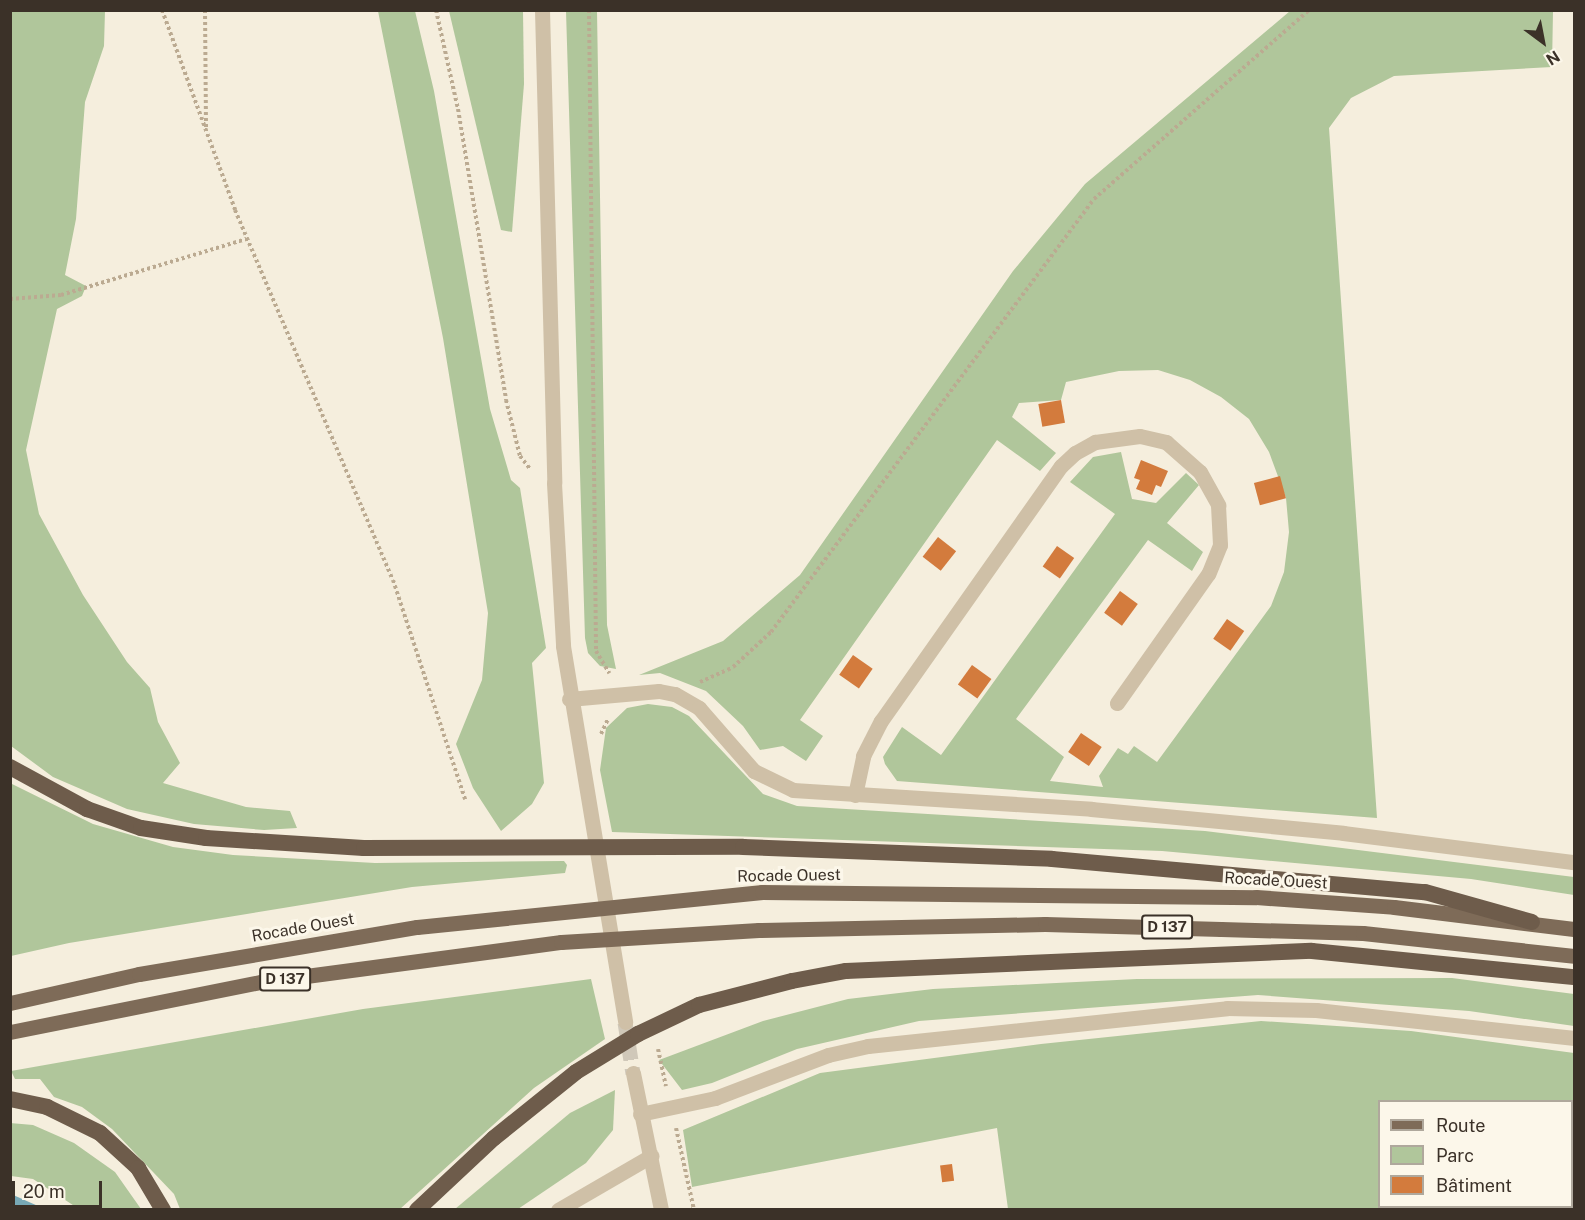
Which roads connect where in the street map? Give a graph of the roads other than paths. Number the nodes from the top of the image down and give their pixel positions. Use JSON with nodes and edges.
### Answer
{"nodes":[{"id":1,"x":542,"y":10,"type":"edge"},
{"id":2,"x":569,"y":699,"type":"junction"},
{"id":3,"x":1118,"y":702,"type":"dead end"},
{"id":4,"x":10,"y":767,"type":"edge"},
{"id":5,"x":855,"y":795,"type":"junction"},
{"id":6,"x":1575,"y":862,"type":"edge"},
{"id":7,"x":1532,"y":922,"type":"junction"},
{"id":8,"x":1575,"y":929,"type":"edge"},
{"id":9,"x":1575,"y":956,"type":"edge"},
{"id":10,"x":1575,"y":977,"type":"edge"},
{"id":11,"x":10,"y":1003,"type":"edge"},
{"id":12,"x":625,"y":1022,"type":"tunnel mouth"},
{"id":13,"x":10,"y":1032,"type":"edge"},
{"id":14,"x":1575,"y":1038,"type":"edge"},
{"id":15,"x":633,"y":1073,"type":"tunnel mouth"},
{"id":16,"x":10,"y":1099,"type":"edge"},
{"id":17,"x":640,"y":1114,"type":"junction"},
{"id":18,"x":651,"y":1156,"type":"junction"},
{"id":19,"x":163,"y":1209,"type":"edge"},
{"id":20,"x":417,"y":1209,"type":"edge"},
{"id":21,"x":558,"y":1209,"type":"edge"},
{"id":22,"x":661,"y":1209,"type":"edge"}],
"edges":[{"from":1,"to":2,"type":"street"},
{"from":2,"to":5,"type":"street"},
{"from":2,"to":12,"type":"street"},
{"from":3,"to":5,"type":"street"},
{"from":4,"to":7,"type":"highway"},
{"from":5,"to":6,"type":"street"},
{"from":7,"to":8,"type":"main road","name":"Rocade Ouest","number":"D 137"},
{"from":7,"to":11,"type":"main road","name":"Rocade Ouest","number":"D 137"},
{"from":9,"to":13,"type":"main road","number":"D 137"},
{"from":10,"to":20,"type":"highway"},
{"from":14,"to":17,"type":"street"},
{"from":15,"to":17,"type":"street"},
{"from":16,"to":19,"type":"highway"},
{"from":17,"to":18,"type":"street"},
{"from":18,"to":21,"type":"street"},
{"from":18,"to":22,"type":"street"}]}
